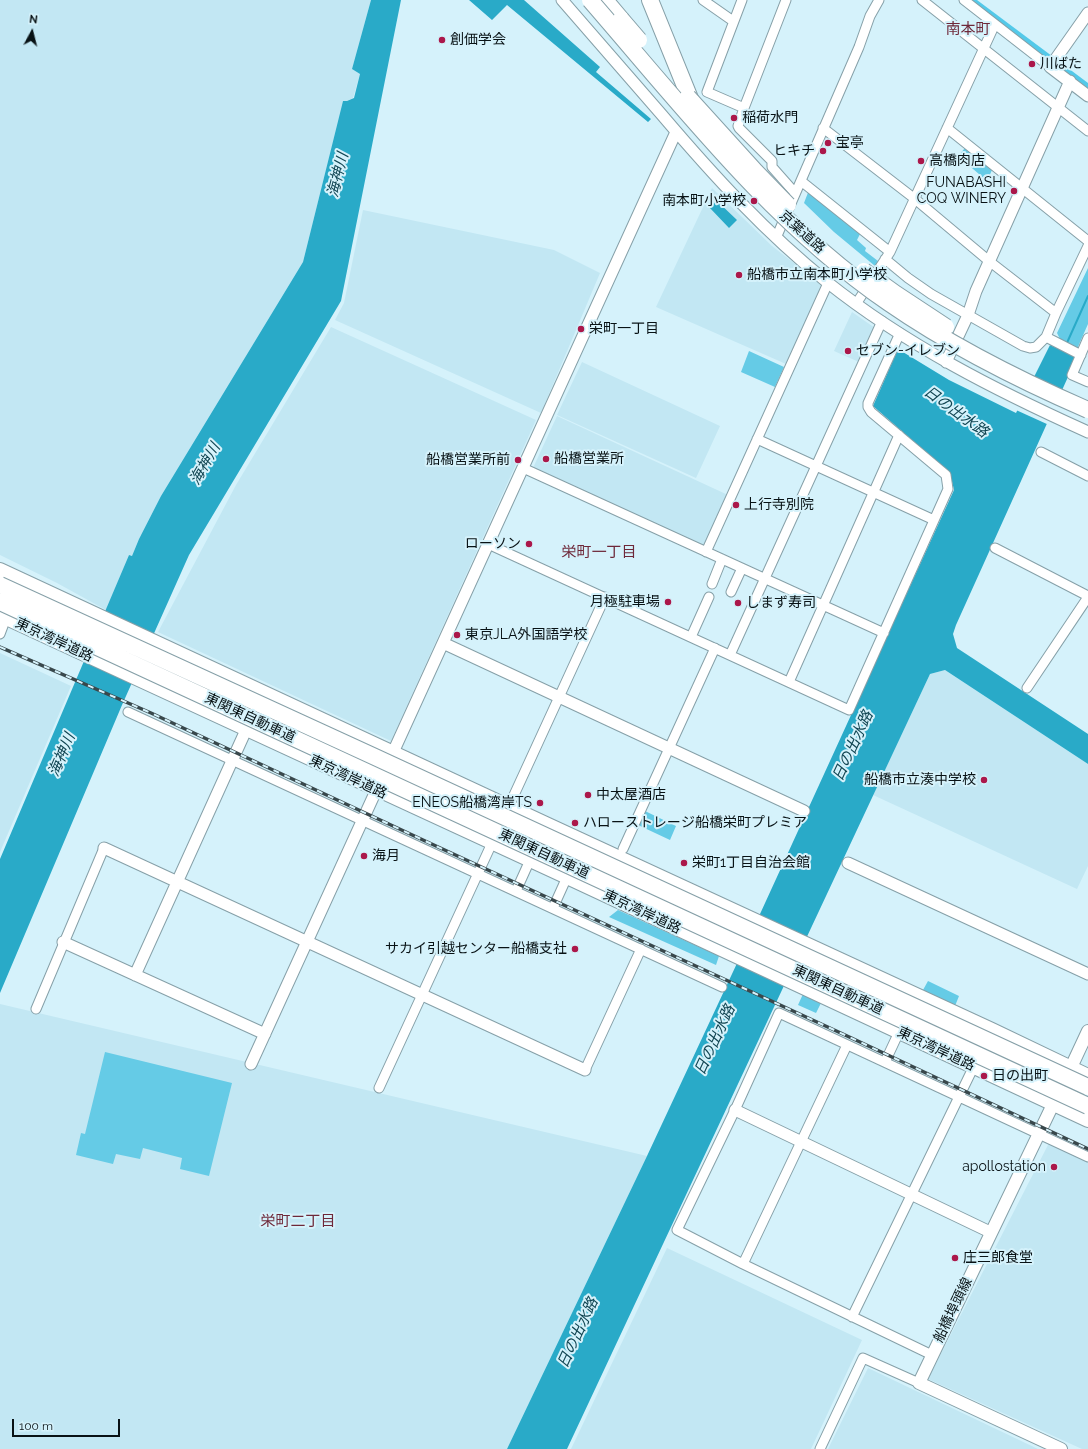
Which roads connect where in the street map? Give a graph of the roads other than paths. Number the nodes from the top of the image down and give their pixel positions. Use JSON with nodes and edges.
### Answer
{"nodes":[{"id":1,"x":562,"y":0,"type":"edge"},
{"id":2,"x":590,"y":0,"type":"edge"},
{"id":3,"x":605,"y":0,"type":"edge"},
{"id":4,"x":703,"y":0,"type":"edge"},
{"id":5,"x":742,"y":0,"type":"edge"},
{"id":6,"x":786,"y":0,"type":"edge"},
{"id":7,"x":879,"y":0,"type":"edge"},
{"id":8,"x":922,"y":0,"type":"edge"},
{"id":9,"x":964,"y":0,"type":"edge"},
{"id":10,"x":651,"y":1,"type":"edge"},
{"id":11,"x":1088,"y":13,"type":"edge"},
{"id":12,"x":733,"y":21,"type":"junction"},
{"id":13,"x":995,"y":24,"type":"junction"},
{"id":14,"x":984,"y":48,"type":"junction"},
{"id":15,"x":1050,"y":67,"type":"junction"},
{"id":16,"x":1070,"y":82,"type":"junction"},
{"id":17,"x":1088,"y":96,"type":"edge"},
{"id":18,"x":691,"y":101,"type":"junction"},
{"id":19,"x":744,"y":108,"type":"junction"},
{"id":20,"x":1058,"y":108,"type":"junction"},
{"id":21,"x":823,"y":128,"type":"junction"},
{"id":22,"x":947,"y":128,"type":"junction"},
{"id":23,"x":1088,"y":131,"type":"edge"},
{"id":24,"x":676,"y":132,"type":"junction"},
{"id":25,"x":801,"y":181,"type":"junction"},
{"id":26,"x":1022,"y":189,"type":"junction"},
{"id":27,"x":795,"y":193,"type":"junction"},
{"id":28,"x":915,"y":199,"type":"junction"},
{"id":29,"x":776,"y":238,"type":"junction"},
{"id":30,"x":1088,"y":241,"type":"edge"},
{"id":31,"x":1088,"y":246,"type":"edge"},
{"id":32,"x":888,"y":256,"type":"junction"},
{"id":33,"x":990,"y":261,"type":"junction"},
{"id":34,"x":828,"y":283,"type":"junction"},
{"id":35,"x":856,"y":304,"type":"junction"},
{"id":36,"x":1056,"y":313,"type":"junction"},
{"id":37,"x":968,"y":315,"type":"junction"},
{"id":38,"x":882,"y":321,"type":"junction"},
{"id":39,"x":900,"y":333,"type":"junction"},
{"id":40,"x":1046,"y":337,"type":"junction"},
{"id":41,"x":1088,"y":338,"type":"edge"},
{"id":42,"x":1081,"y":355,"type":"junction"},
{"id":43,"x":946,"y":362,"type":"junction"},
{"id":44,"x":1088,"y":382,"type":"edge"},
{"id":45,"x":1088,"y":399,"type":"edge"},
{"id":46,"x":1088,"y":410,"type":"edge"},
{"id":47,"x":1088,"y":432,"type":"edge"},
{"id":48,"x":899,"y":435,"type":"junction"},
{"id":49,"x":757,"y":439,"type":"junction"},
{"id":50,"x":1041,"y":452,"type":"dead end"},
{"id":51,"x":815,"y":465,"type":"junction"},
{"id":52,"x":523,"y":468,"type":"junction"},
{"id":53,"x":1088,"y":476,"type":"edge"},
{"id":54,"x":874,"y":492,"type":"junction"},
{"id":55,"x":934,"y":520,"type":"junction"},
{"id":56,"x":488,"y":544,"type":"junction"},
{"id":57,"x":995,"y":548,"type":"dead end"},
{"id":58,"x":706,"y":552,"type":"junction"},
{"id":59,"x":722,"y":559,"type":"junction"},
{"id":60,"x":0,"y":563,"type":"edge"},
{"id":61,"x":742,"y":568,"type":"junction"},
{"id":62,"x":0,"y":570,"type":"edge"},
{"id":63,"x":764,"y":578,"type":"junction"},
{"id":64,"x":712,"y":584,"type":"dead end"},
{"id":65,"x":0,"y":585,"type":"edge"},
{"id":66,"x":731,"y":592,"type":"dead end"},
{"id":67,"x":605,"y":597,"type":"junction"},
{"id":68,"x":709,"y":597,"type":"dead end"},
{"id":69,"x":1088,"y":597,"type":"edge"},
{"id":70,"x":0,"y":602,"type":"edge"},
{"id":71,"x":823,"y":605,"type":"junction"},
{"id":72,"x":88,"y":611,"type":"junction"},
{"id":73,"x":3,"y":617,"type":"edge"},
{"id":74,"x":884,"y":632,"type":"junction"},
{"id":75,"x":0,"y":634,"type":"edge"},
{"id":76,"x":692,"y":637,"type":"junction"},
{"id":77,"x":443,"y":643,"type":"junction"},
{"id":78,"x":715,"y":648,"type":"junction"},
{"id":79,"x":730,"y":655,"type":"junction"},
{"id":80,"x":789,"y":682,"type":"junction"},
{"id":81,"x":1027,"y":688,"type":"dead end"},
{"id":82,"x":271,"y":696,"type":"junction"},
{"id":83,"x":559,"y":697,"type":"junction"},
{"id":84,"x":128,"y":712,"type":"dead end"},
{"id":85,"x":246,"y":730,"type":"junction"},
{"id":86,"x":670,"y":748,"type":"junction"},
{"id":87,"x":393,"y":752,"type":"junction"},
{"id":88,"x":233,"y":760,"type":"junction"},
{"id":89,"x":376,"y":790,"type":"junction"},
{"id":90,"x":508,"y":806,"type":"junction"},
{"id":91,"x":804,"y":811,"type":"dead end"},
{"id":92,"x":362,"y":820,"type":"junction"},
{"id":93,"x":477,"y":836,"type":"junction"},
{"id":94,"x":492,"y":843,"type":"junction"},
{"id":95,"x":104,"y":848,"type":"joint"},
{"id":96,"x":623,"y":849,"type":"dead end"},
{"id":97,"x":530,"y":860,"type":"junction"},
{"id":98,"x":848,"y":863,"type":"dead end"},
{"id":99,"x":478,"y":873,"type":"junction"},
{"id":100,"x":567,"y":877,"type":"junction"},
{"id":101,"x":177,"y":882,"type":"junction"},
{"id":102,"x":516,"y":891,"type":"junction"},
{"id":103,"x":553,"y":908,"type":"junction"},
{"id":104,"x":306,"y":941,"type":"junction"},
{"id":105,"x":64,"y":942,"type":"junction"},
{"id":106,"x":641,"y":949,"type":"junction"},
{"id":107,"x":1088,"y":974,"type":"edge"},
{"id":108,"x":135,"y":975,"type":"junction"},
{"id":109,"x":722,"y":987,"type":"dead end"},
{"id":110,"x":422,"y":995,"type":"junction"},
{"id":111,"x":36,"y":1009,"type":"dead end"},
{"id":112,"x":899,"y":1032,"type":"junction"},
{"id":113,"x":1088,"y":1032,"type":"edge"},
{"id":114,"x":265,"y":1034,"type":"junction"},
{"id":115,"x":847,"y":1045,"type":"junction"},
{"id":116,"x":885,"y":1062,"type":"junction"},
{"id":117,"x":251,"y":1064,"type":"dead end"},
{"id":118,"x":974,"y":1066,"type":"junction"},
{"id":119,"x":1071,"y":1068,"type":"junction"},
{"id":120,"x":585,"y":1070,"type":"joint"},
{"id":121,"x":1088,"y":1076,"type":"edge"},
{"id":122,"x":1088,"y":1087,"type":"edge"},
{"id":123,"x":379,"y":1088,"type":"dead end"},
{"id":124,"x":959,"y":1097,"type":"junction"},
{"id":125,"x":1053,"y":1104,"type":"junction"},
{"id":126,"x":1088,"y":1106,"type":"edge"},
{"id":127,"x":735,"y":1110,"type":"junction"},
{"id":128,"x":1088,"y":1120,"type":"edge"},
{"id":129,"x":1038,"y":1134,"type":"junction"},
{"id":130,"x":800,"y":1142,"type":"junction"},
{"id":131,"x":1088,"y":1157,"type":"edge"},
{"id":132,"x":912,"y":1195,"type":"junction"},
{"id":133,"x":990,"y":1232,"type":"junction"},
{"id":134,"x":743,"y":1264,"type":"junction"},
{"id":135,"x":852,"y":1317,"type":"junction"},
{"id":136,"x":932,"y":1355,"type":"junction"},
{"id":137,"x":919,"y":1383,"type":"junction"},
{"id":138,"x":820,"y":1449,"type":"edge"},
{"id":139,"x":1061,"y":1449,"type":"edge"}],
"edges":[{"from":1,"to":24,"type":"street"},
{"from":2,"to":46,"type":"highway","name":"京葉道路","bridge":true},
{"from":3,"to":18,"type":"highway","name":"京葉道路","bridge":true},
{"from":4,"to":12,"type":"street"},
{"from":5,"to":12,"type":"street"},
{"from":6,"to":19,"type":"street"},
{"from":7,"to":21,"type":"street"},
{"from":8,"to":14,"type":"street"},
{"from":9,"to":13,"type":"street"},
{"from":10,"to":18,"type":"highway"},
{"from":11,"to":15,"type":"street"},
{"from":12,"to":19,"type":"street"},
{"from":13,"to":14,"type":"street"},
{"from":13,"to":15,"type":"street"},
{"from":14,"to":20,"type":"street"},
{"from":14,"to":22,"type":"street"},
{"from":15,"to":16,"type":"street"},
{"from":16,"to":17,"type":"street"},
{"from":16,"to":20,"type":"street"},
{"from":18,"to":45,"type":"highway","name":"京葉道路","bridge":true},
{"from":19,"to":27,"type":"street"},
{"from":20,"to":23,"type":"street"},
{"from":20,"to":26,"type":"street"},
{"from":21,"to":25,"type":"street"},
{"from":21,"to":28,"type":"street"},
{"from":22,"to":26,"type":"street"},
{"from":22,"to":28,"type":"street"},
{"from":24,"to":29,"type":"street"},
{"from":24,"to":52,"type":"street"},
{"from":25,"to":27,"type":"street"},
{"from":25,"to":32,"type":"street"},
{"from":26,"to":30,"type":"street"},
{"from":26,"to":33,"type":"street"},
{"from":27,"to":29,"type":"street"},
{"from":28,"to":32,"type":"street"},
{"from":28,"to":33,"type":"street"},
{"from":29,"to":34,"type":"street"},
{"from":31,"to":36,"type":"street"},
{"from":32,"to":35,"type":"street"},
{"from":32,"to":37,"type":"street"},
{"from":33,"to":36,"type":"street"},
{"from":33,"to":37,"type":"street"},
{"from":34,"to":35,"type":"street"},
{"from":34,"to":49,"type":"street"},
{"from":35,"to":38,"type":"street"},
{"from":36,"to":40,"type":"street"},
{"from":37,"to":40,"type":"street"},
{"from":37,"to":43,"type":"street"},
{"from":38,"to":39,"type":"street"},
{"from":38,"to":51,"type":"street"},
{"from":39,"to":43,"type":"street"},
{"from":39,"to":48,"type":"street"},
{"from":40,"to":42,"type":"street"},
{"from":41,"to":42,"type":"street"},
{"from":42,"to":44,"type":"street"},
{"from":43,"to":47,"type":"street"},
{"from":48,"to":54,"type":"street"},
{"from":48,"to":55,"type":"street"},
{"from":49,"to":51,"type":"street"},
{"from":49,"to":58,"type":"street"},
{"from":50,"to":53,"type":"street"},
{"from":51,"to":54,"type":"street"},
{"from":51,"to":63,"type":"street"},
{"from":52,"to":56,"type":"street"},
{"from":52,"to":58,"type":"street"},
{"from":54,"to":55,"type":"street"},
{"from":54,"to":71,"type":"street"},
{"from":55,"to":74,"type":"street"},
{"from":56,"to":67,"type":"street"},
{"from":56,"to":77,"type":"street"},
{"from":57,"to":69,"type":"street"},
{"from":58,"to":59,"type":"street"},
{"from":59,"to":61,"type":"street"},
{"from":59,"to":64,"type":"street"},
{"from":60,"to":72,"type":"highway"},
{"from":61,"to":63,"type":"street"},
{"from":61,"to":66,"type":"street"},
{"from":62,"to":72,"type":"highway"},
{"from":63,"to":71,"type":"street"},
{"from":63,"to":79,"type":"street"},
{"from":65,"to":122,"type":"highway","name":"東関東自動車道","bridge":true},
{"from":67,"to":76,"type":"street"},
{"from":67,"to":83,"type":"street"},
{"from":68,"to":76,"type":"street"},
{"from":69,"to":81,"type":"street"},
{"from":70,"to":126,"type":"highway","name":"東関東自動車道","bridge":true},
{"from":71,"to":74,"type":"street"},
{"from":71,"to":80,"type":"street"},
{"from":72,"to":82,"type":"highway"},
{"from":73,"to":75,"type":"street"},
{"from":73,"to":85,"type":"highway","name":"東京湾岸道路"},
{"from":74,"to":80,"type":"street"},
{"from":76,"to":78,"type":"street"},
{"from":77,"to":83,"type":"street"},
{"from":77,"to":87,"type":"street"},
{"from":78,"to":79,"type":"street"},
{"from":78,"to":86,"type":"street"},
{"from":79,"to":80,"type":"street"},
{"from":82,"to":87,"type":"highway"},
{"from":82,"to":89,"type":"highway"},
{"from":83,"to":86,"type":"street"},
{"from":83,"to":90,"type":"street"},
{"from":84,"to":88,"type":"street"},
{"from":85,"to":88,"type":"street"},
{"from":85,"to":89,"type":"highway","name":"東京湾岸道路"},
{"from":86,"to":91,"type":"street"},
{"from":86,"to":96,"type":"street"},
{"from":87,"to":89,"type":"street"},
{"from":87,"to":90,"type":"highway"},
{"from":87,"to":93,"type":"highway"},
{"from":88,"to":92,"type":"street"},
{"from":88,"to":101,"type":"street"},
{"from":89,"to":92,"type":"street"},
{"from":89,"to":93,"type":"highway","name":"東京湾岸道路"},
{"from":90,"to":119,"type":"highway"},
{"from":92,"to":99,"type":"street"},
{"from":92,"to":104,"type":"street"},
{"from":93,"to":94,"type":"highway","name":"東京湾岸道路"},
{"from":94,"to":97,"type":"highway","name":"東京湾岸道路"},
{"from":94,"to":99,"type":"street"},
{"from":95,"to":101,"type":"street"},
{"from":95,"to":105,"type":"street"},
{"from":97,"to":100,"type":"highway","name":"東京湾岸道路"},
{"from":97,"to":102,"type":"street"},
{"from":98,"to":107,"type":"street"},
{"from":99,"to":102,"type":"street"},
{"from":99,"to":110,"type":"street"},
{"from":100,"to":103,"type":"street"},
{"from":100,"to":112,"type":"highway","name":"東京湾岸道路"},
{"from":101,"to":104,"type":"street"},
{"from":101,"to":108,"type":"street"},
{"from":102,"to":103,"type":"street"},
{"from":103,"to":106,"type":"street"},
{"from":104,"to":110,"type":"street"},
{"from":104,"to":114,"type":"street"},
{"from":105,"to":108,"type":"street"},
{"from":105,"to":111,"type":"street"},
{"from":106,"to":109,"type":"street"},
{"from":106,"to":120,"type":"street"},
{"from":108,"to":114,"type":"street"},
{"from":110,"to":120,"type":"street"},
{"from":110,"to":123,"type":"street"},
{"from":112,"to":116,"type":"street"},
{"from":112,"to":118,"type":"highway","name":"東京湾岸道路"},
{"from":113,"to":119,"type":"main road","name":"船橋埠頭線"},
{"from":114,"to":117,"type":"street"},
{"from":115,"to":116,"type":"street"},
{"from":115,"to":127,"type":"street"},
{"from":115,"to":130,"type":"street"},
{"from":116,"to":124,"type":"street"},
{"from":118,"to":124,"type":"street"},
{"from":118,"to":125,"type":"highway","name":"東京湾岸道路"},
{"from":119,"to":121,"type":"highway"},
{"from":119,"to":125,"type":"main road","name":"船橋埠頭線"},
{"from":124,"to":129,"type":"street"},
{"from":124,"to":132,"type":"street"},
{"from":125,"to":128,"type":"highway","name":"東京湾岸道路"},
{"from":125,"to":129,"type":"main road","name":"船橋埠頭線"},
{"from":127,"to":130,"type":"street"},
{"from":127,"to":134,"type":"street"},
{"from":129,"to":131,"type":"street"},
{"from":129,"to":133,"type":"main road","name":"船橋埠頭線"},
{"from":130,"to":132,"type":"street"},
{"from":130,"to":134,"type":"street"},
{"from":132,"to":133,"type":"street"},
{"from":132,"to":135,"type":"street"},
{"from":133,"to":136,"type":"main road","name":"船橋埠頭線"},
{"from":134,"to":135,"type":"street"},
{"from":135,"to":136,"type":"street"},
{"from":136,"to":137,"type":"main road","name":"船橋埠頭線"},
{"from":137,"to":138,"type":"street"},
{"from":137,"to":139,"type":"main road"}]}
